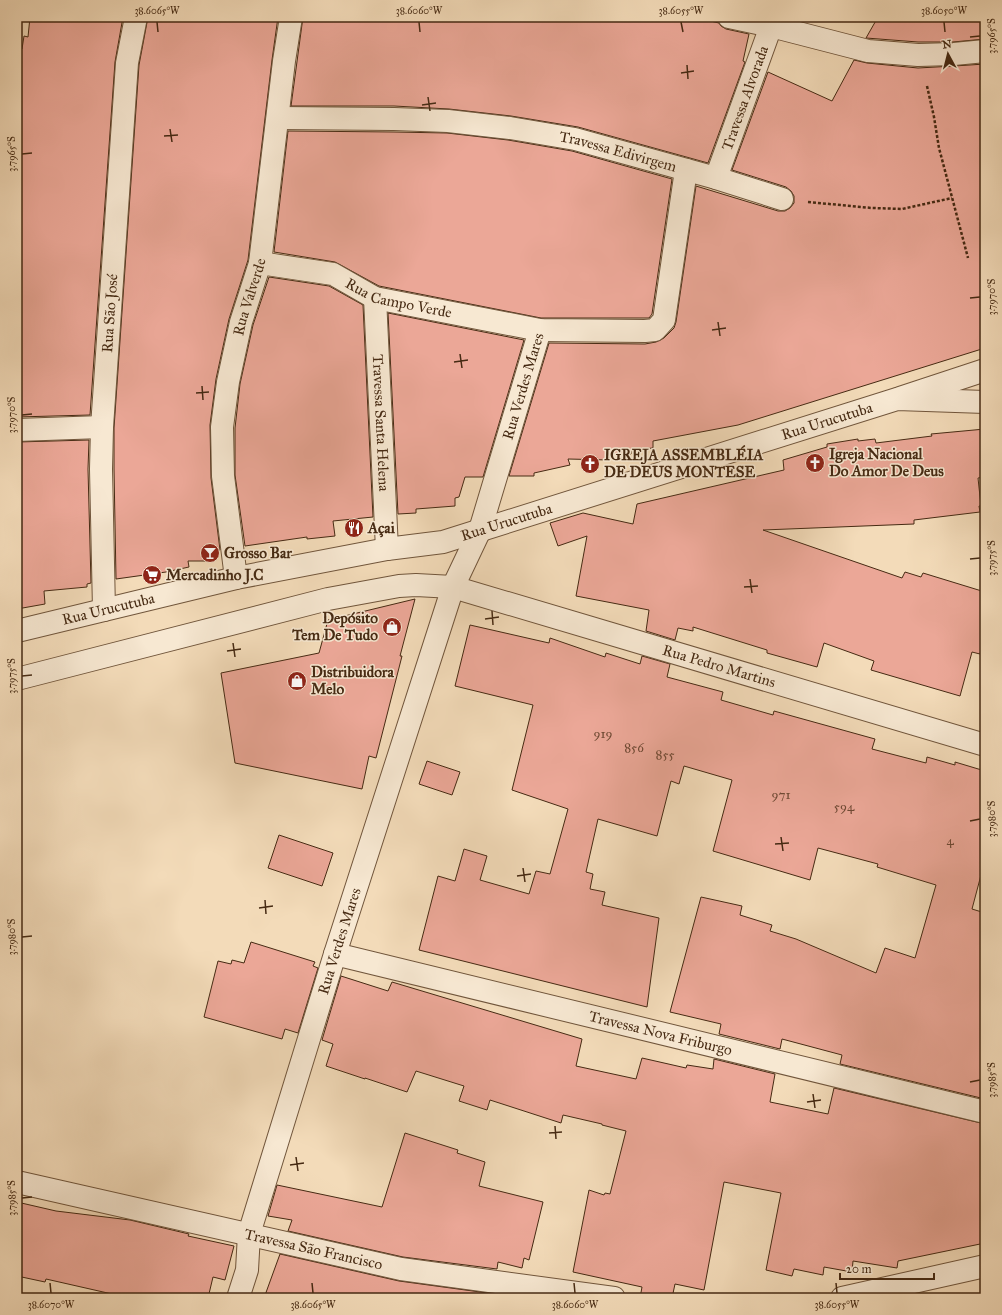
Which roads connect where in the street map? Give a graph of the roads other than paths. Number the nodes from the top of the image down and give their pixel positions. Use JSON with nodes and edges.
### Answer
{"nodes":[{"id":1,"x":136,"y":17,"type":"edge"},
{"id":2,"x":291,"y":17,"type":"edge"},
{"id":3,"x":729,"y":17,"type":"edge"},
{"id":4,"x":771,"y":22,"type":"edge"},
{"id":5,"x":985,"y":51,"type":"edge"},
{"id":6,"x":278,"y":118,"type":"junction"},
{"id":7,"x":686,"y":170,"type":"junction"},
{"id":8,"x":716,"y":178,"type":"junction"},
{"id":9,"x":782,"y":199,"type":"road end"},
{"id":10,"x":260,"y":263,"type":"junction"},
{"id":11,"x":375,"y":298,"type":"junction"},
{"id":12,"x":540,"y":330,"type":"junction"},
{"id":13,"x":985,"y":370,"type":"edge"},
{"id":14,"x":897,"y":399,"type":"junction"},
{"id":15,"x":985,"y":402,"type":"edge"},
{"id":16,"x":102,"y":427,"type":"junction"},
{"id":17,"x":17,"y":430,"type":"edge"},
{"id":18,"x":480,"y":530,"type":"junction"},
{"id":19,"x":387,"y":548,"type":"junction"},
{"id":20,"x":236,"y":578,"type":"junction"},
{"id":21,"x":453,"y":587,"type":"junction"},
{"id":22,"x":104,"y":610,"type":"junction"},
{"id":23,"x":17,"y":631,"type":"edge"},
{"id":24,"x":17,"y":679,"type":"edge"},
{"id":25,"x":985,"y":745,"type":"edge"},
{"id":26,"x":335,"y":954,"type":"junction"},
{"id":27,"x":985,"y":1112,"type":"edge"},
{"id":28,"x":17,"y":1182,"type":"edge"},
{"id":29,"x":249,"y":1234,"type":"junction"},
{"id":30,"x":985,"y":1266,"type":"edge"},
{"id":31,"x":238,"y":1298,"type":"edge"},
{"id":32,"x":614,"y":1298,"type":"edge"},
{"id":33,"x":842,"y":1298,"type":"edge"}],
"edges":[{"from":1,"to":16,"type":"street","name":"Rua São José"},
{"from":2,"to":6,"type":"street","name":"Rua Valverde"},
{"from":3,"to":4,"type":"street"},
{"from":4,"to":5,"type":"street"},
{"from":4,"to":8,"type":"street","name":"Travessa Alvorada"},
{"from":6,"to":7,"type":"street","name":"Travessa Edivirgem"},
{"from":6,"to":10,"type":"street","name":"Rua Valverde"},
{"from":7,"to":8,"type":"street","name":"Travessa Edivirgem"},
{"from":7,"to":12,"type":"street","name":"Rua Verdes Mares"},
{"from":8,"to":9,"type":"street","name":"Travessa Edivirgem"},
{"from":10,"to":11,"type":"street","name":"Rua Campo Verde"},
{"from":10,"to":20,"type":"street","name":"Rua Valverde"},
{"from":11,"to":12,"type":"street","name":"Rua Campo Verde"},
{"from":11,"to":19,"type":"street","name":"Travessa Santa Helena"},
{"from":12,"to":18,"type":"street","name":"Rua Verdes Mares"},
{"from":13,"to":14,"type":"street","name":"Rua Urucutuba"},
{"from":14,"to":15,"type":"street"},
{"from":14,"to":18,"type":"street","name":"Rua Urucutuba"},
{"from":16,"to":17,"type":"street"},
{"from":16,"to":22,"type":"street","name":"Rua São José"},
{"from":18,"to":19,"type":"street","name":"Rua Urucutuba"},
{"from":18,"to":21,"type":"street","name":"Rua Verdes Mares"},
{"from":19,"to":20,"type":"street","name":"Rua Urucutuba"},
{"from":20,"to":22,"type":"street","name":"Rua Urucutuba"},
{"from":21,"to":24,"type":"street"},
{"from":21,"to":25,"type":"street","name":"Rua Pedro Martins"},
{"from":21,"to":26,"type":"street","name":"Rua Verdes Mares"},
{"from":22,"to":23,"type":"street","name":"Rua Urucutuba"},
{"from":26,"to":27,"type":"street","name":"Travessa Nova Friburgo"},
{"from":26,"to":29,"type":"street","name":"Rua Verdes Mares"},
{"from":28,"to":29,"type":"street","name":"Travessa São Francisco"},
{"from":29,"to":31,"type":"street","name":"Rua Verdes Mares"},
{"from":29,"to":32,"type":"street","name":"Travessa São Francisco"},
{"from":30,"to":33,"type":"street"}]}
